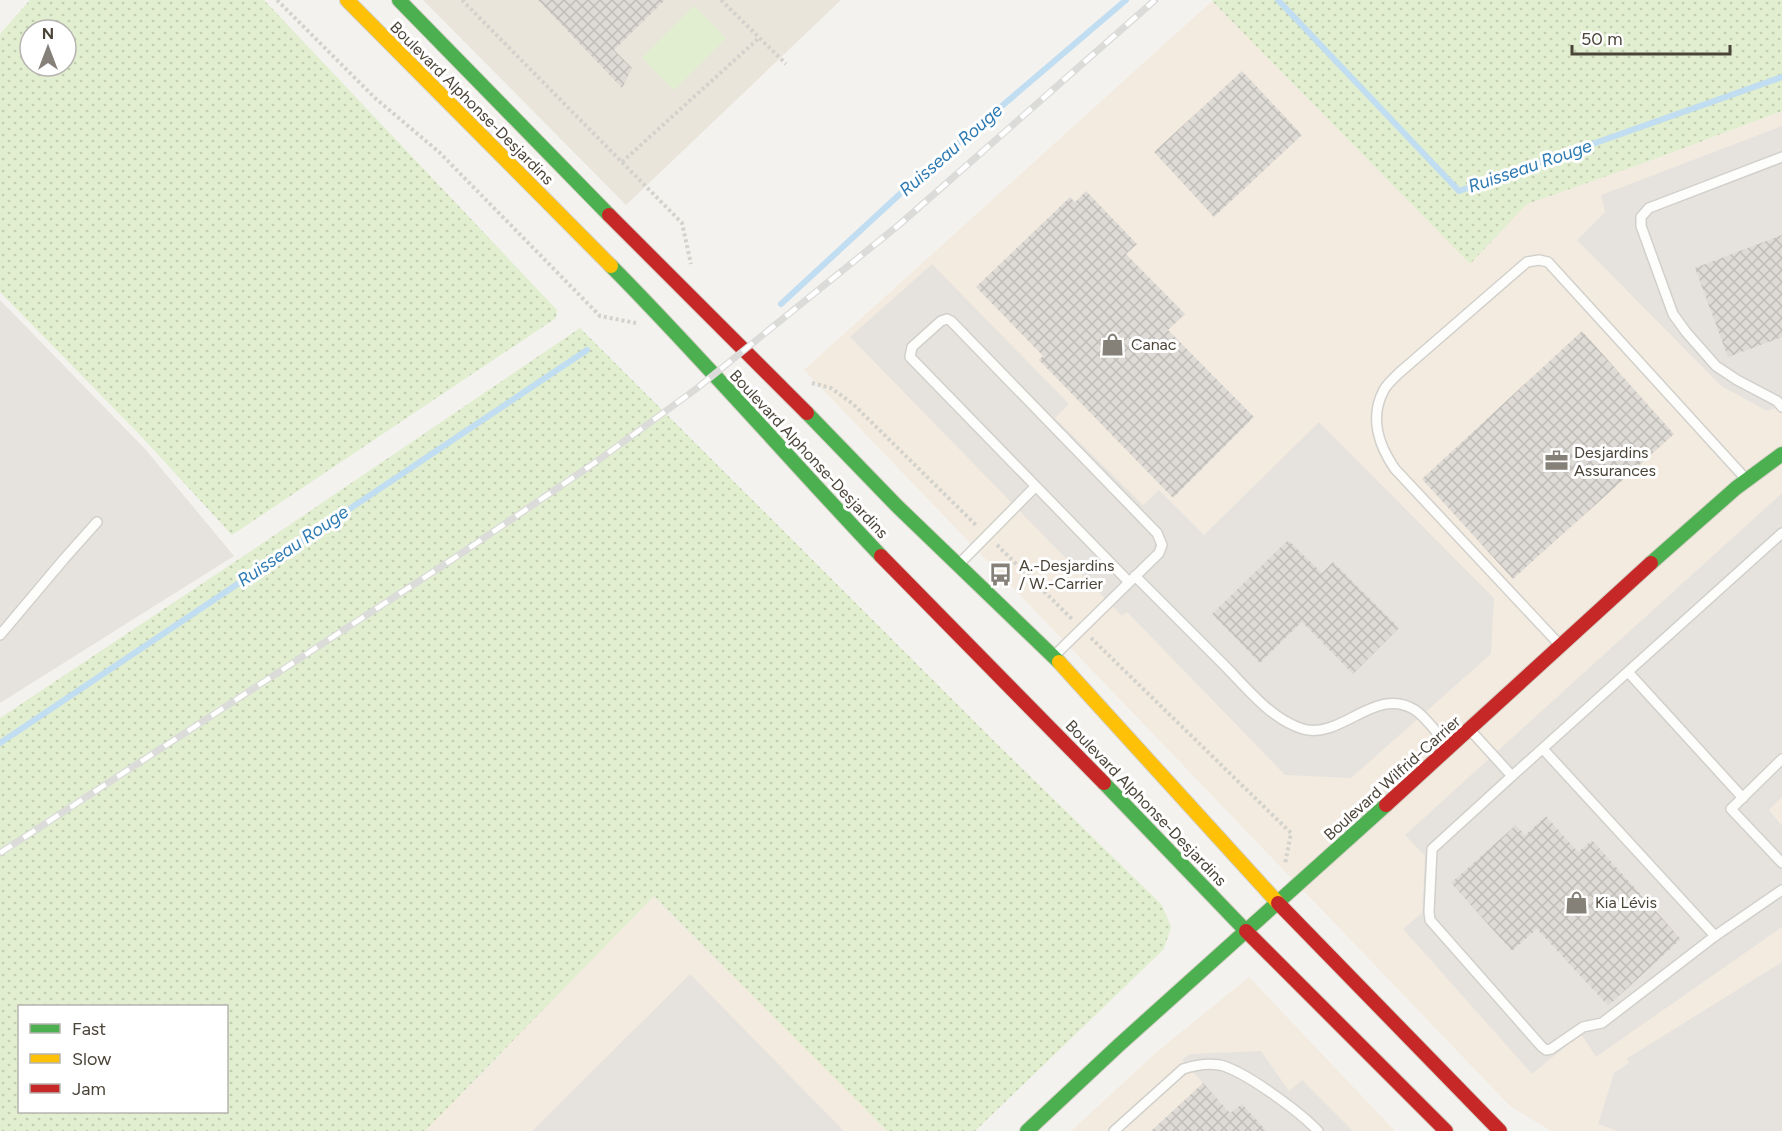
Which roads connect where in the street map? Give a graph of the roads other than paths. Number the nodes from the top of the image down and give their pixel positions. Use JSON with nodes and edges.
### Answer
{"nodes":[{"id":1,"x":347,"y":0,"type":"edge"},
{"id":2,"x":399,"y":0,"type":"edge"},
{"id":3,"x":1782,"y":157,"type":"edge"},
{"id":4,"x":1782,"y":406,"type":"edge"},
{"id":5,"x":1782,"y":454,"type":"edge"},
{"id":6,"x":1746,"y":480,"type":"junction"},
{"id":7,"x":1035,"y":487,"type":"junction"},
{"id":8,"x":98,"y":522,"type":"dead end"},
{"id":9,"x":1782,"y":533,"type":"edge"},
{"id":10,"x":959,"y":564,"type":"junction"},
{"id":11,"x":1132,"y":579,"type":"junction"},
{"id":12,"x":0,"y":635,"type":"edge"},
{"id":13,"x":1560,"y":645,"type":"junction"},
{"id":14,"x":1054,"y":657,"type":"junction"},
{"id":15,"x":1628,"y":672,"type":"junction"},
{"id":16,"x":1469,"y":729,"type":"junction"},
{"id":17,"x":1450,"y":748,"type":"junction"},
{"id":18,"x":1543,"y":749,"type":"junction"},
{"id":19,"x":1782,"y":759,"type":"edge"},
{"id":20,"x":1512,"y":776,"type":"junction"},
{"id":21,"x":1743,"y":798,"type":"junction"},
{"id":22,"x":1782,"y":863,"type":"edge"},
{"id":23,"x":1782,"y":890,"type":"edge"},
{"id":24,"x":1278,"y":903,"type":"junction"},
{"id":25,"x":1246,"y":931,"type":"junction"},
{"id":26,"x":1715,"y":936,"type":"junction"},
{"id":27,"x":1027,"y":1131,"type":"edge"},
{"id":28,"x":1114,"y":1131,"type":"edge"},
{"id":29,"x":1318,"y":1131,"type":"edge"},
{"id":30,"x":1446,"y":1131,"type":"edge"},
{"id":31,"x":1500,"y":1131,"type":"edge"}],
"edges":[{"from":1,"to":25,"type":"main road","name":"Boulevard Alphonse-Desjardins"},
{"from":2,"to":10,"type":"main road","name":"Boulevard Alphonse-Desjardins"},
{"from":3,"to":4,"type":"lane"},
{"from":5,"to":6,"type":"main road","name":"Boulevard Wilfrid-Carrier"},
{"from":6,"to":13,"type":"main road","name":"Boulevard Wilfrid-Carrier"},
{"from":6,"to":13,"type":"lane"},
{"from":7,"to":10,"type":"lane"},
{"from":7,"to":11,"type":"lane"},
{"from":7,"to":11,"type":"lane"},
{"from":8,"to":12,"type":"lane"},
{"from":9,"to":15,"type":"lane"},
{"from":10,"to":14,"type":"main road","name":"Boulevard Alphonse-Desjardins"},
{"from":11,"to":14,"type":"lane"},
{"from":11,"to":17,"type":"lane"},
{"from":13,"to":16,"type":"main road","name":"Boulevard Wilfrid-Carrier"},
{"from":14,"to":24,"type":"main road","name":"Boulevard Alphonse-Desjardins"},
{"from":15,"to":18,"type":"lane"},
{"from":15,"to":21,"type":"lane"},
{"from":16,"to":17,"type":"main road","name":"Boulevard Wilfrid-Carrier"},
{"from":16,"to":20,"type":"lane"},
{"from":17,"to":24,"type":"main road","name":"Boulevard Wilfrid-Carrier"},
{"from":18,"to":20,"type":"lane"},
{"from":18,"to":26,"type":"lane"},
{"from":19,"to":21,"type":"lane"},
{"from":20,"to":26,"type":"lane"},
{"from":21,"to":22,"type":"lane"},
{"from":23,"to":26,"type":"lane"},
{"from":24,"to":25,"type":"main road","name":"Boulevard Wilfrid-Carrier"},
{"from":24,"to":31,"type":"main road","name":"Boulevard Alphonse-Desjardins"},
{"from":25,"to":27,"type":"main road","name":"Boulevard Wilfrid-Carrier"},
{"from":25,"to":30,"type":"main road","name":"Boulevard Alphonse-Desjardins"},
{"from":28,"to":29,"type":"lane"}]}
